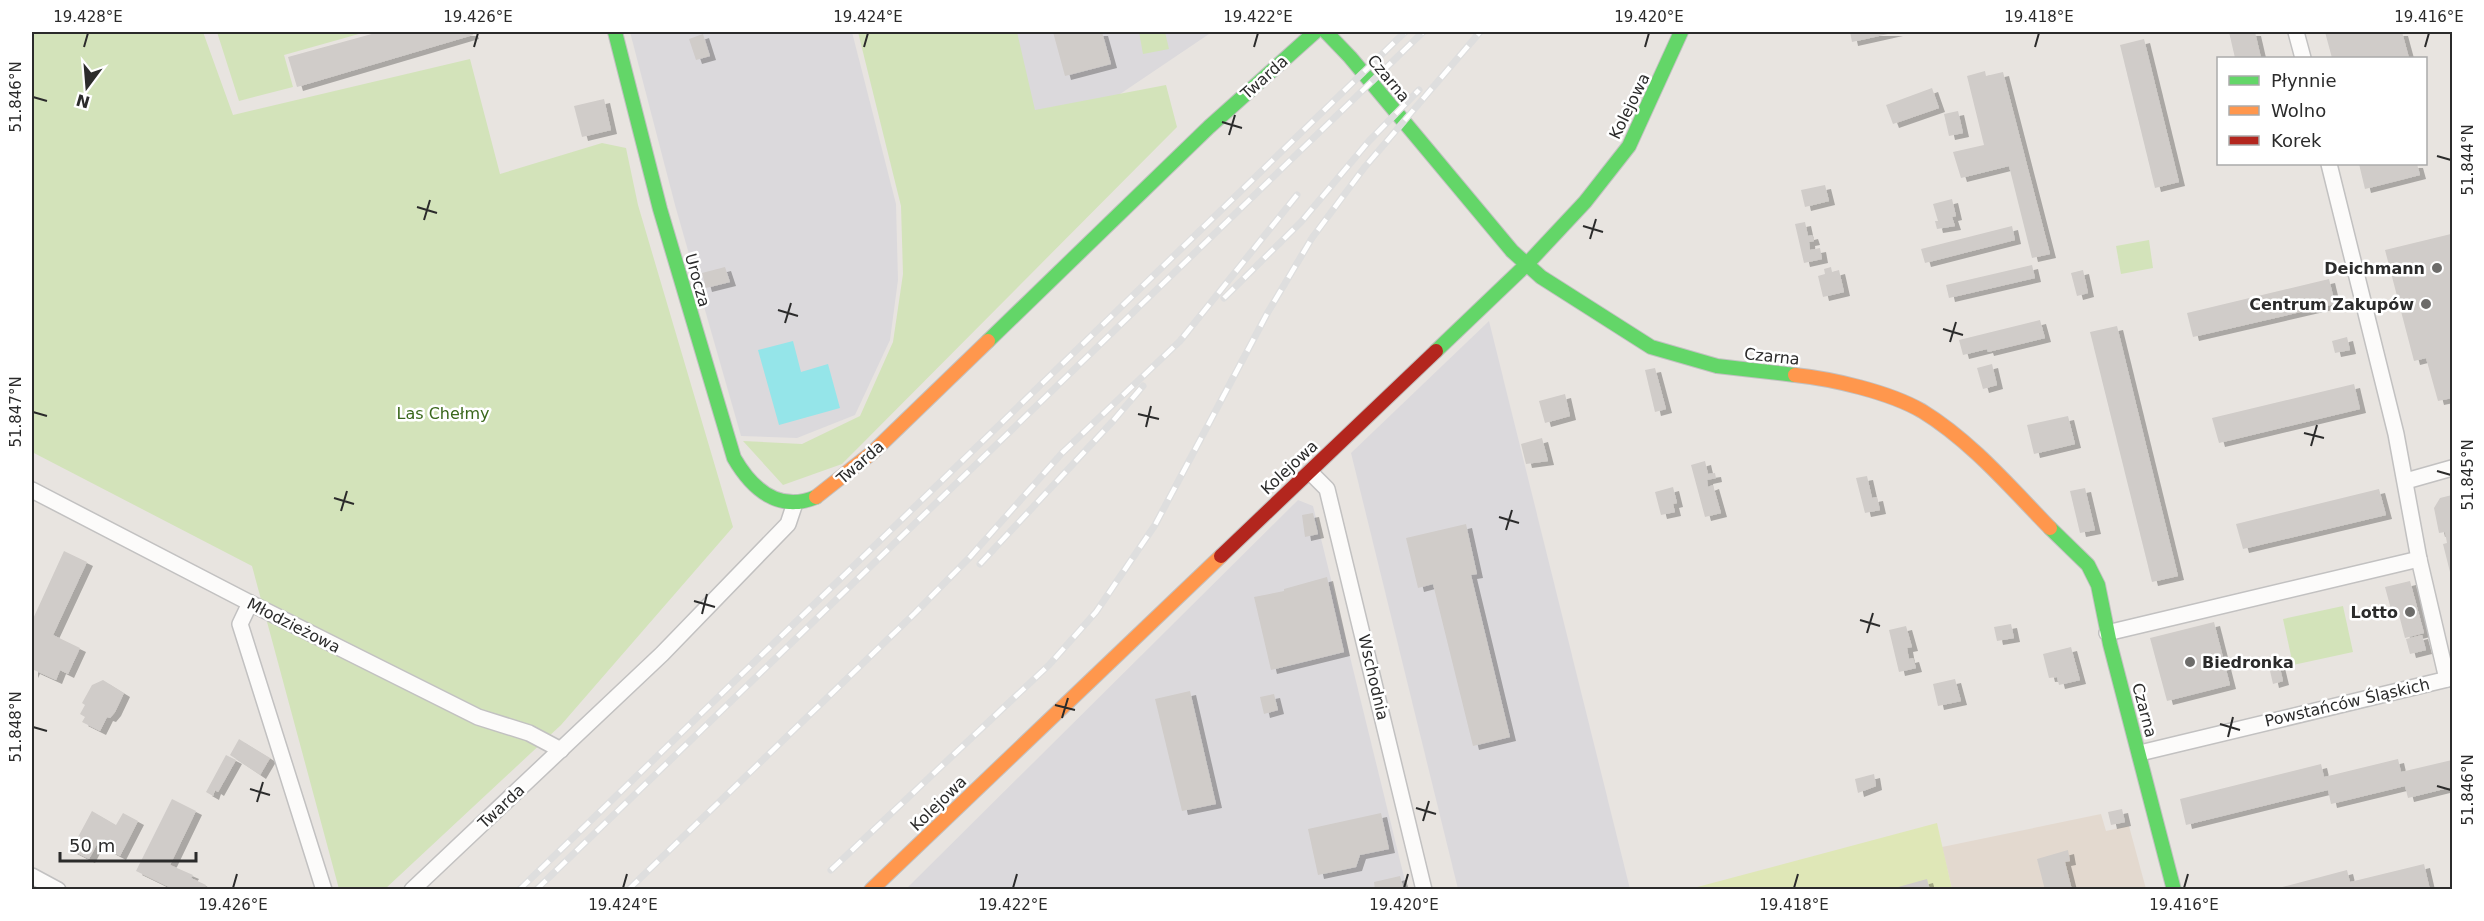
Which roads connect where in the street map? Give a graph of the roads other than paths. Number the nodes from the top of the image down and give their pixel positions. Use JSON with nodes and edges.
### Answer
{"nodes":[{"id":1,"x":615,"y":32,"type":"edge"},
{"id":2,"x":1315,"y":32,"type":"edge"},
{"id":3,"x":1326,"y":32,"type":"edge"},
{"id":4,"x":1682,"y":32,"type":"edge"},
{"id":5,"x":2296,"y":32,"type":"edge"},
{"id":6,"x":2303,"y":57,"type":"edge"},
{"id":7,"x":2329,"y":165,"type":"edge"},
{"id":8,"x":1527,"y":264,"type":"junction"},
{"id":9,"x":2452,"y":468,"type":"edge"},
{"id":10,"x":1310,"y":471,"type":"junction"},
{"id":11,"x":2406,"y":480,"type":"junction"},
{"id":12,"x":32,"y":490,"type":"edge"},
{"id":13,"x":795,"y":503,"type":"junction"},
{"id":14,"x":2419,"y":559,"type":"junction"},
{"id":15,"x":250,"y":603,"type":"junction"},
{"id":16,"x":2108,"y":633,"type":"junction"},
{"id":17,"x":2450,"y":679,"type":"edge"},
{"id":18,"x":561,"y":750,"type":"junction"},
{"id":19,"x":2140,"y":753,"type":"junction"},
{"id":20,"x":32,"y":876,"type":"edge"},
{"id":21,"x":58,"y":890,"type":"edge"},
{"id":22,"x":324,"y":890,"type":"edge"},
{"id":23,"x":412,"y":890,"type":"edge"},
{"id":24,"x":871,"y":890,"type":"edge"},
{"id":25,"x":1424,"y":890,"type":"edge"},
{"id":26,"x":2174,"y":890,"type":"edge"}],
"edges":[{"from":1,"to":13,"type":"street","name":"Urocza"},
{"from":2,"to":13,"type":"street","name":"Twarda"},
{"from":3,"to":8,"type":"street","name":"Czarna"},
{"from":4,"to":8,"type":"street","name":"Kolejowa"},
{"from":5,"to":6,"type":"street"},
{"from":7,"to":11,"type":"street","name":"Powstańców Śląskich"},
{"from":8,"to":10,"type":"street","name":"Kolejowa"},
{"from":8,"to":16,"type":"street","name":"Czarna"},
{"from":9,"to":11,"type":"street"},
{"from":10,"to":24,"type":"street","name":"Kolejowa"},
{"from":10,"to":25,"type":"street","name":"Wschodnia"},
{"from":11,"to":14,"type":"street","name":"Powstańców Śląskich"},
{"from":12,"to":15,"type":"street","name":"Młodzieżowa"},
{"from":13,"to":18,"type":"street","name":"Twarda"},
{"from":14,"to":16,"type":"street"},
{"from":14,"to":17,"type":"street","name":"Powstańców Śląskich"},
{"from":15,"to":18,"type":"street","name":"Młodzieżowa"},
{"from":15,"to":22,"type":"street"},
{"from":16,"to":19,"type":"street","name":"Czarna"},
{"from":17,"to":19,"type":"street","name":"Powstańców Śląskich"},
{"from":18,"to":23,"type":"street","name":"Twarda"},
{"from":19,"to":26,"type":"street"},
{"from":20,"to":21,"type":"street"}]}
